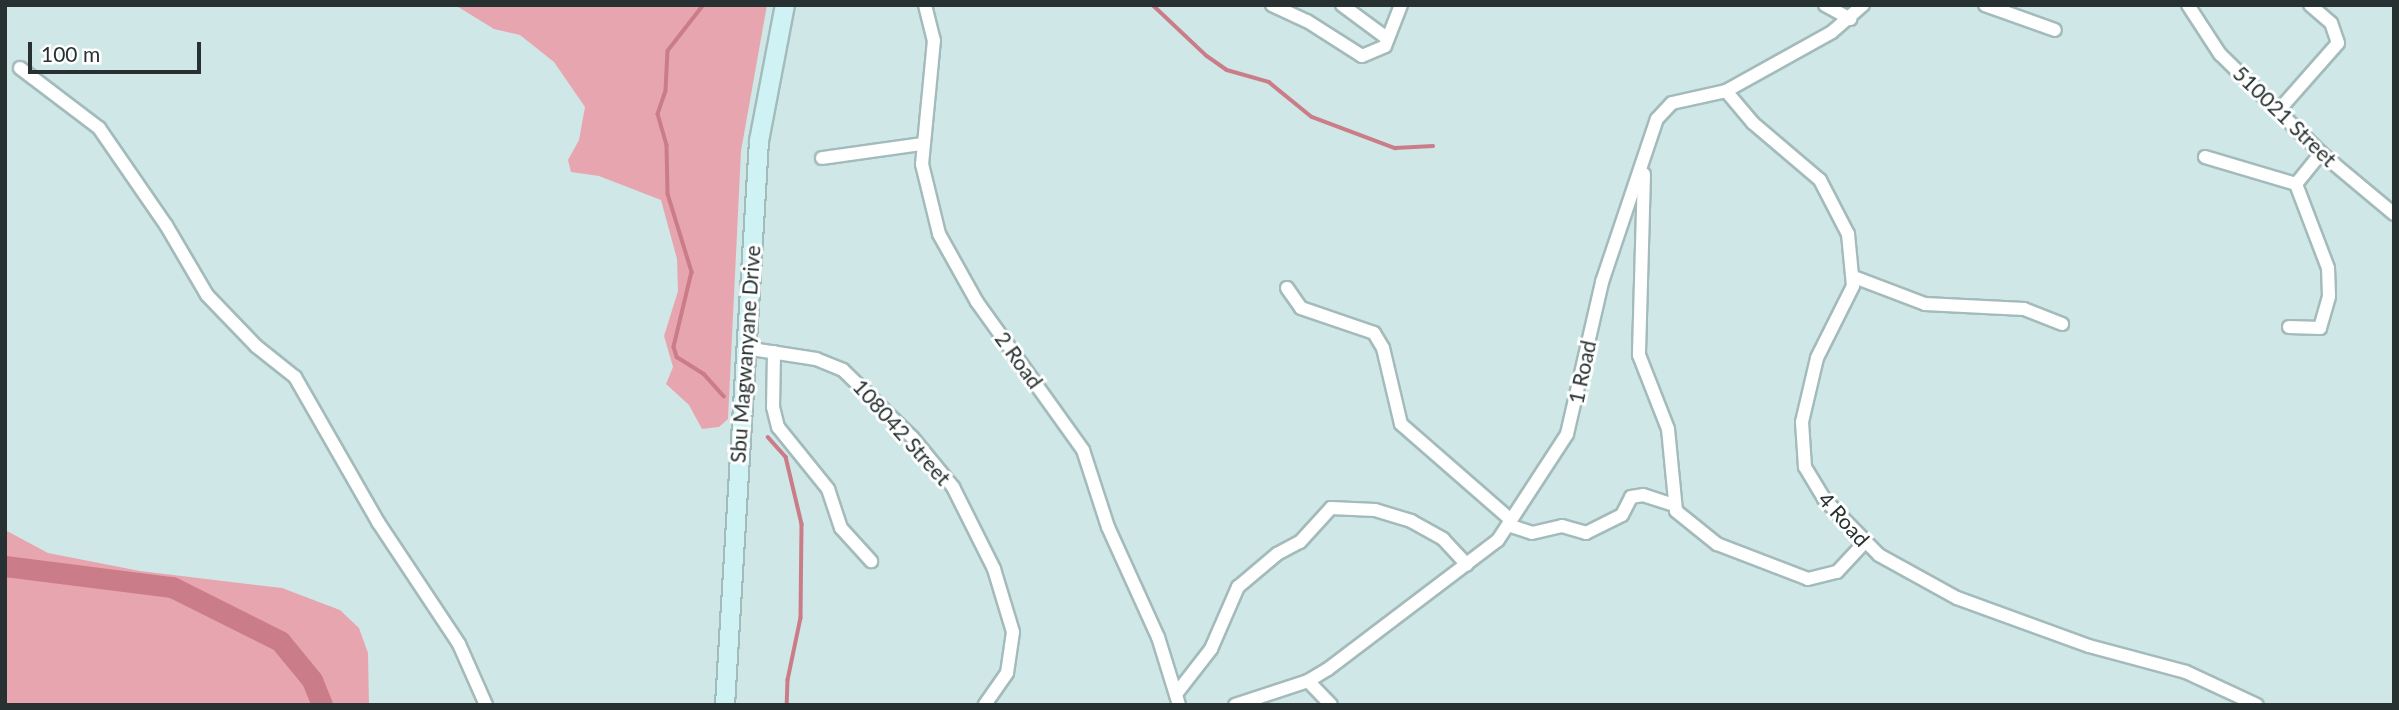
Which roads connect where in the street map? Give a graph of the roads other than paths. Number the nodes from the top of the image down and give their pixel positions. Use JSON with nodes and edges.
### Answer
{"nodes":[{"id":1,"x":785,"y":5,"type":"edge"},
{"id":2,"x":925,"y":5,"type":"edge"},
{"id":3,"x":1272,"y":5,"type":"edge"},
{"id":4,"x":1342,"y":5,"type":"edge"},
{"id":5,"x":1401,"y":5,"type":"edge"},
{"id":6,"x":1825,"y":5,"type":"edge"},
{"id":7,"x":1863,"y":5,"type":"edge"},
{"id":8,"x":1985,"y":5,"type":"edge"},
{"id":9,"x":2188,"y":5,"type":"edge"},
{"id":10,"x":2310,"y":5,"type":"edge"},
{"id":11,"x":1850,"y":19,"type":"junction"},
{"id":12,"x":2055,"y":30,"type":"dead end"},
{"id":13,"x":1388,"y":40,"type":"junction"},
{"id":14,"x":20,"y":68,"type":"dead end"},
{"id":15,"x":1726,"y":91,"type":"junction"},
{"id":16,"x":2279,"y":110,"type":"junction"},
{"id":17,"x":922,"y":144,"type":"junction"},
{"id":18,"x":2321,"y":153,"type":"junction"},
{"id":19,"x":2205,"y":157,"type":"dead end"},
{"id":20,"x":822,"y":158,"type":"dead end"},
{"id":21,"x":1644,"y":164,"type":"junction"},
{"id":22,"x":2296,"y":184,"type":"junction"},
{"id":23,"x":2394,"y":214,"type":"edge"},
{"id":24,"x":1854,"y":277,"type":"junction"},
{"id":25,"x":1287,"y":288,"type":"dead end"},
{"id":26,"x":2062,"y":324,"type":"dead end"},
{"id":27,"x":2290,"y":327,"type":"dead end"},
{"id":28,"x":745,"y":348,"type":"junction"},
{"id":29,"x":774,"y":352,"type":"junction"},
{"id":30,"x":1673,"y":505,"type":"junction"},
{"id":31,"x":1510,"y":523,"type":"junction"},
{"id":32,"x":1865,"y":542,"type":"junction"},
{"id":33,"x":871,"y":561,"type":"dead end"},
{"id":34,"x":1467,"y":565,"type":"junction"},
{"id":35,"x":1308,"y":681,"type":"junction"},
{"id":36,"x":1177,"y":699,"type":"edge"},
{"id":37,"x":486,"y":705,"type":"edge"},
{"id":38,"x":725,"y":705,"type":"edge"},
{"id":39,"x":985,"y":705,"type":"edge"},
{"id":40,"x":1235,"y":705,"type":"edge"},
{"id":41,"x":1331,"y":705,"type":"edge"},
{"id":42,"x":2257,"y":705,"type":"edge"}],
"edges":[{"from":1,"to":28,"type":"main road","name":"Sbu Magwanyane Drive"},
{"from":2,"to":17,"type":"street","name":"2 Road"},
{"from":3,"to":13,"type":"street"},
{"from":4,"to":13,"type":"street"},
{"from":5,"to":13,"type":"street"},
{"from":6,"to":11,"type":"street"},
{"from":7,"to":11,"type":"street","name":"1 Road"},
{"from":8,"to":12,"type":"street"},
{"from":9,"to":16,"type":"street","name":"510021 Street"},
{"from":10,"to":16,"type":"street"},
{"from":11,"to":15,"type":"street","name":"1 Road"},
{"from":14,"to":37,"type":"street"},
{"from":15,"to":21,"type":"street","name":"1 Road"},
{"from":15,"to":24,"type":"street"},
{"from":16,"to":18,"type":"street","name":"510021 Street"},
{"from":17,"to":20,"type":"street"},
{"from":17,"to":36,"type":"street","name":"2 Road"},
{"from":18,"to":22,"type":"street"},
{"from":18,"to":23,"type":"street","name":"510021 Street"},
{"from":19,"to":22,"type":"street"},
{"from":21,"to":30,"type":"street"},
{"from":21,"to":31,"type":"street","name":"1 Road"},
{"from":22,"to":27,"type":"street"},
{"from":24,"to":26,"type":"street"},
{"from":24,"to":32,"type":"street","name":"4 Road"},
{"from":25,"to":31,"type":"street"},
{"from":28,"to":29,"type":"street","name":"108042 Street"},
{"from":28,"to":38,"type":"main road","name":"Sbu Magwanyane Drive"},
{"from":29,"to":33,"type":"street"},
{"from":29,"to":39,"type":"street","name":"108042 Street"},
{"from":30,"to":31,"type":"street"},
{"from":30,"to":32,"type":"street"},
{"from":31,"to":34,"type":"street","name":"1 Road"},
{"from":32,"to":42,"type":"street","name":"4 Road"},
{"from":34,"to":35,"type":"street","name":"1 Road"},
{"from":34,"to":36,"type":"street"},
{"from":35,"to":40,"type":"street","name":"1 Road"},
{"from":35,"to":41,"type":"street"}]}
